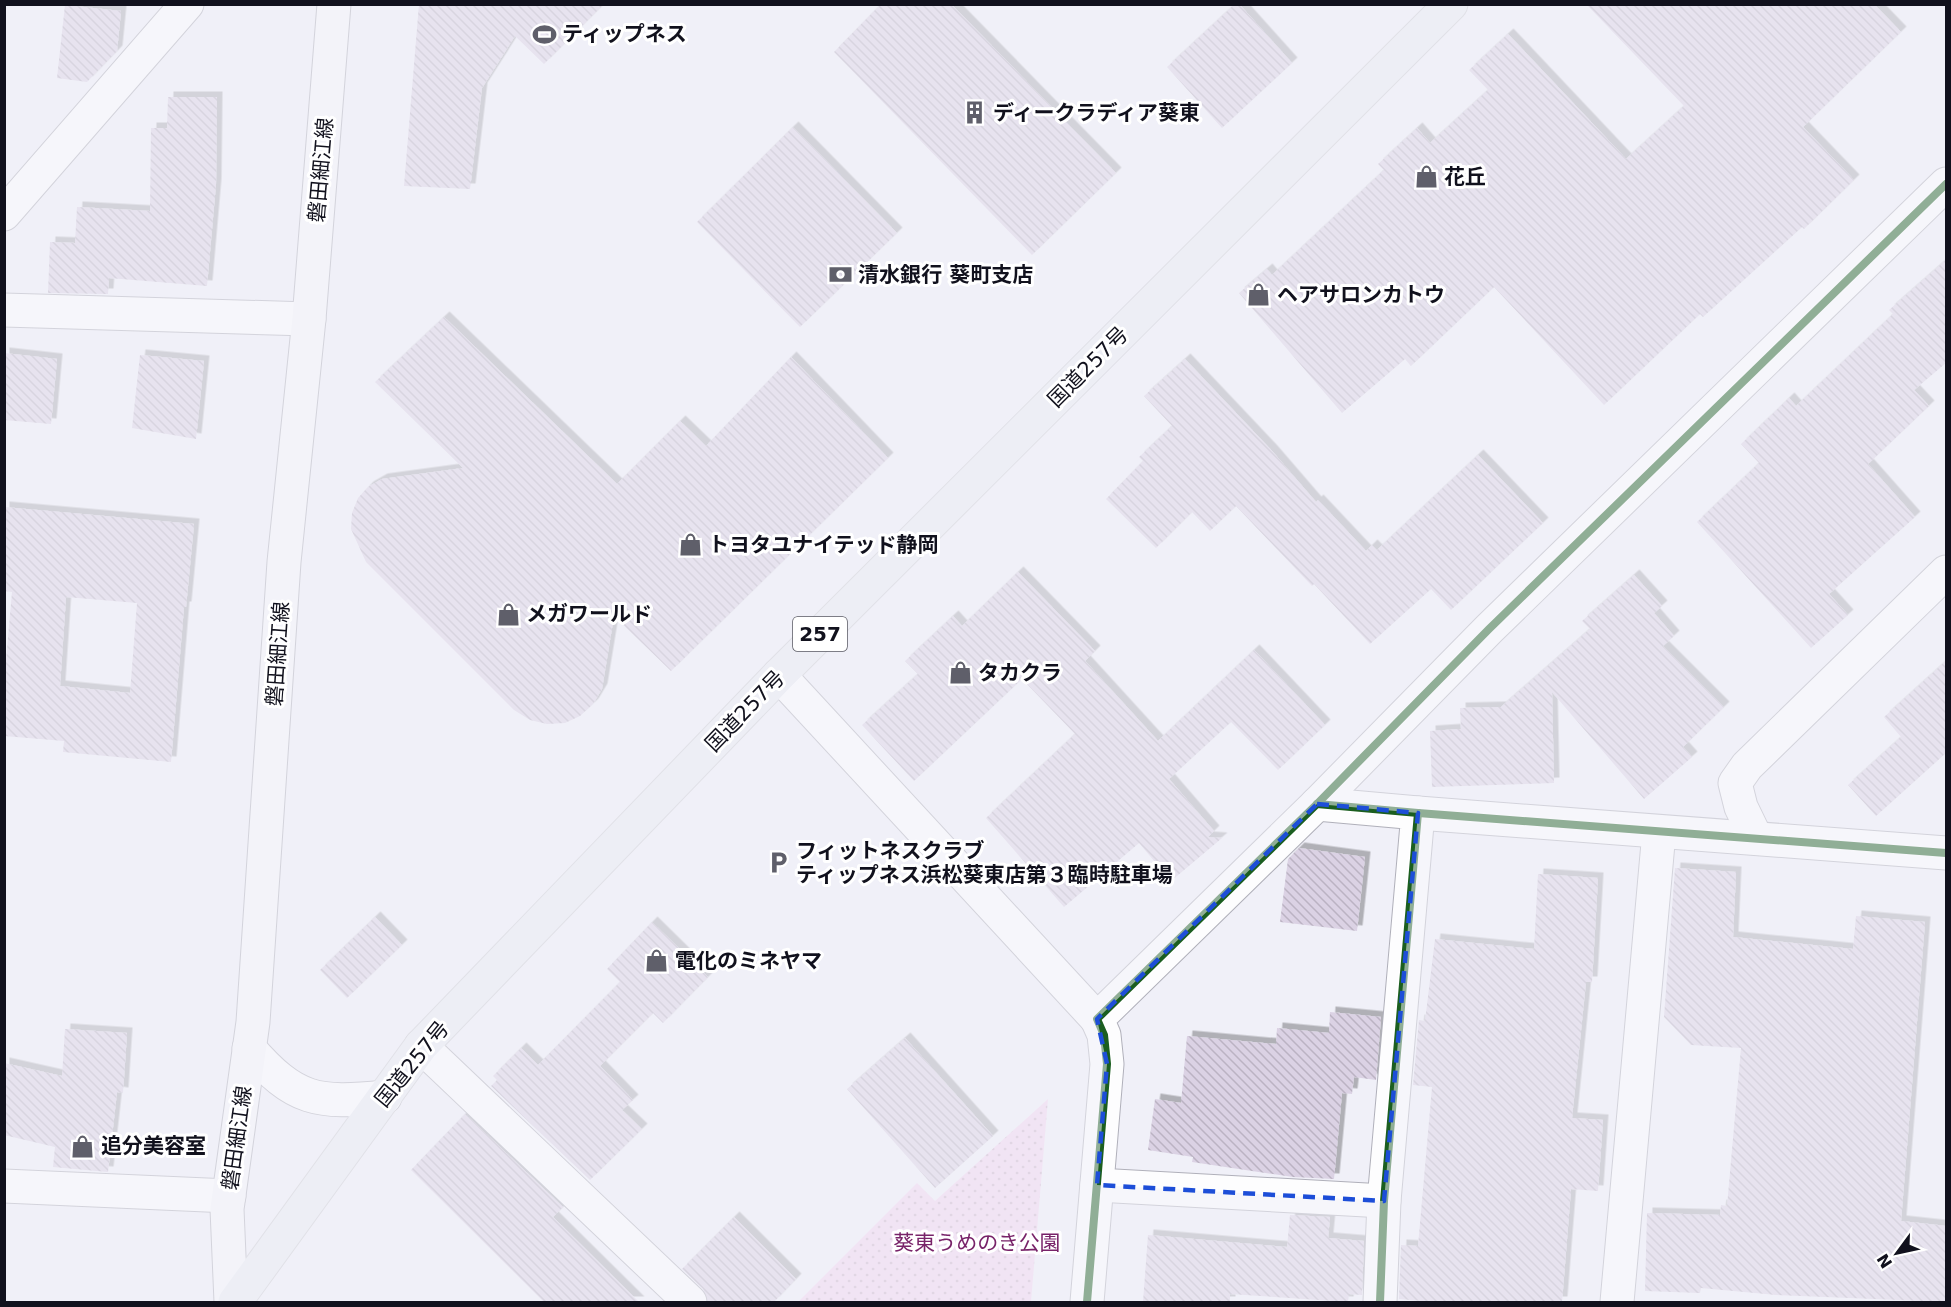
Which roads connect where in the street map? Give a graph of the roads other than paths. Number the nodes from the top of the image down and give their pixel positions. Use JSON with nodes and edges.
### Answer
{"nodes":[{"id":1,"x":187,"y":4,"type":"edge"},
{"id":2,"x":334,"y":4,"type":"edge"},
{"id":3,"x":1451,"y":4,"type":"edge"},
{"id":4,"x":1947,"y":184,"type":"edge"},
{"id":5,"x":4,"y":214,"type":"edge"},
{"id":6,"x":4,"y":310,"type":"edge"},
{"id":7,"x":309,"y":319,"type":"junction"},
{"id":8,"x":1947,"y":572,"type":"edge"},
{"id":9,"x":779,"y":675,"type":"junction"},
{"id":10,"x":1317,"y":804,"type":"junction"},
{"id":11,"x":1418,"y":813,"type":"junction"},
{"id":12,"x":1659,"y":832,"type":"junction"},
{"id":13,"x":1756,"y":838,"type":"junction"},
{"id":14,"x":1947,"y":853,"type":"edge"},
{"id":15,"x":1097,"y":1019,"type":"junction"},
{"id":16,"x":421,"y":1046,"type":"junction"},
{"id":17,"x":249,"y":1048,"type":"junction"},
{"id":18,"x":385,"y":1097,"type":"junction"},
{"id":19,"x":1097,"y":1185,"type":"junction"},
{"id":20,"x":4,"y":1186,"type":"edge"},
{"id":21,"x":229,"y":1196,"type":"junction"},
{"id":22,"x":1384,"y":1201,"type":"junction"},
{"id":23,"x":233,"y":1302,"type":"edge"},
{"id":24,"x":690,"y":1302,"type":"edge"},
{"id":25,"x":1087,"y":1302,"type":"edge"},
{"id":26,"x":1380,"y":1302,"type":"edge"},
{"id":27,"x":1617,"y":1302,"type":"edge"}],
"edges":[{"from":1,"to":5,"type":"street"},
{"from":2,"to":7,"type":"main road","name":"磐田細江線"},
{"from":3,"to":9,"type":"highway","name":"国道257号","number":"257"},
{"from":4,"to":10,"type":"street"},
{"from":6,"to":7,"type":"street"},
{"from":7,"to":17,"type":"main road","name":"磐田細江線"},
{"from":8,"to":13,"type":"street"},
{"from":9,"to":15,"type":"street"},
{"from":9,"to":16,"type":"highway","name":"国道257号","number":"257"},
{"from":10,"to":11,"type":"street"},
{"from":10,"to":15,"type":"street"},
{"from":11,"to":12,"type":"street"},
{"from":11,"to":22,"type":"street"},
{"from":12,"to":13,"type":"street"},
{"from":12,"to":27,"type":"street"},
{"from":13,"to":14,"type":"street"},
{"from":15,"to":19,"type":"street"},
{"from":16,"to":18,"type":"highway","name":"国道257号","number":"257"},
{"from":16,"to":24,"type":"street"},
{"from":17,"to":18,"type":"street"},
{"from":17,"to":21,"type":"main road","name":"磐田細江線"},
{"from":18,"to":23,"type":"highway","name":"国道257号","number":"257"},
{"from":19,"to":22,"type":"street"},
{"from":19,"to":25,"type":"street"},
{"from":20,"to":21,"type":"street"},
{"from":21,"to":23,"type":"main road","name":"磐田細江線"},
{"from":22,"to":26,"type":"street"}]}
